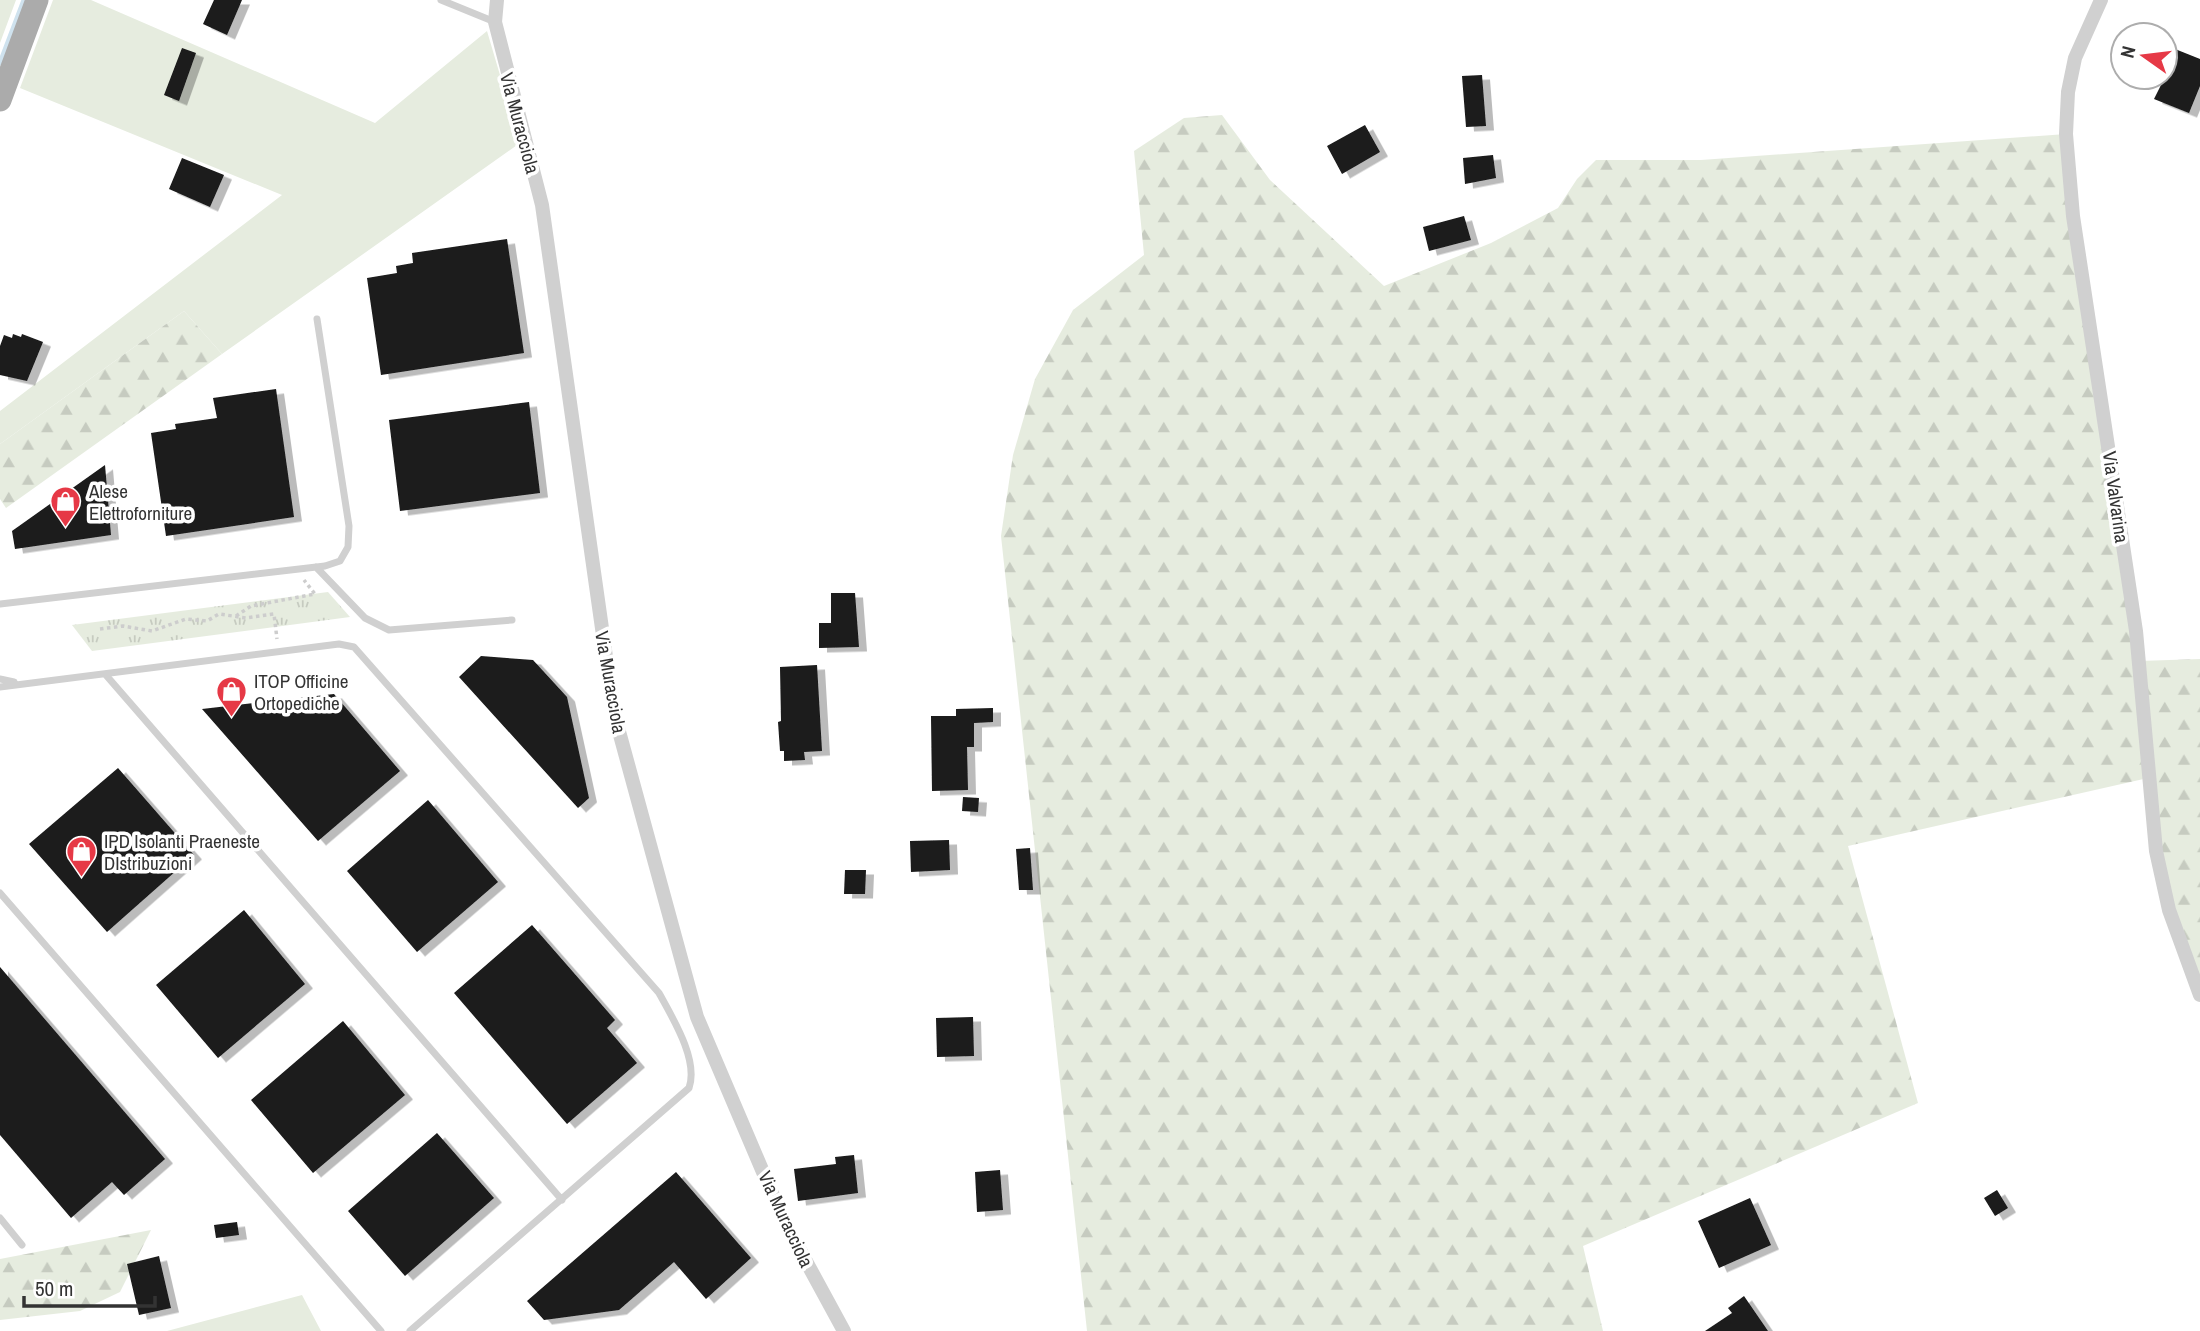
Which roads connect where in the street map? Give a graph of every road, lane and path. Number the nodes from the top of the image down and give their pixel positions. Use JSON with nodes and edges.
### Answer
{"nodes":[{"id":1,"x":37,"y":0,"type":"edge"},
{"id":2,"x":441,"y":0,"type":"edge"},
{"id":3,"x":497,"y":0,"type":"edge"},
{"id":4,"x":2101,"y":0,"type":"edge"},
{"id":5,"x":495,"y":22,"type":"junction"},
{"id":6,"x":0,"y":100,"type":"edge"},
{"id":7,"x":317,"y":319,"type":"dead end"},
{"id":8,"x":317,"y":567,"type":"junction"},
{"id":9,"x":315,"y":594,"type":"dead end"},
{"id":10,"x":3,"y":605,"type":"edge"},
{"id":11,"x":236,"y":616,"type":"junction"},
{"id":12,"x":512,"y":620,"type":"dead end"},
{"id":13,"x":100,"y":629,"type":"dead end"},
{"id":14,"x":278,"y":652,"type":"junction"},
{"id":15,"x":105,"y":674,"type":"junction"},
{"id":16,"x":0,"y":679,"type":"edge"},
{"id":17,"x":26,"y":684,"type":"junction"},
{"id":18,"x":0,"y":687,"type":"edge"},
{"id":19,"x":0,"y":893,"type":"edge"},
{"id":20,"x":2200,"y":995,"type":"edge"},
{"id":21,"x":562,"y":1200,"type":"junction"},
{"id":22,"x":0,"y":1218,"type":"edge"},
{"id":23,"x":22,"y":1245,"type":"dead end"},
{"id":24,"x":381,"y":1331,"type":"edge"},
{"id":25,"x":411,"y":1331,"type":"edge"},
{"id":26,"x":844,"y":1331,"type":"edge"}],
"edges":[{"from":1,"to":6,"type":"main road"},
{"from":2,"to":5,"type":"lane"},
{"from":3,"to":5,"type":"street","name":"Via Muracciola"},
{"from":4,"to":20,"type":"street","name":"Via Valvarina"},
{"from":5,"to":26,"type":"street","name":"Via Muracciola"},
{"from":7,"to":8,"type":"lane"},
{"from":8,"to":10,"type":"lane"},
{"from":8,"to":12,"type":"lane"},
{"from":9,"to":11,"type":"path"},
{"from":11,"to":13,"type":"path"},
{"from":11,"to":14,"type":"path"},
{"from":14,"to":15,"type":"lane"},
{"from":14,"to":21,"type":"lane"},
{"from":15,"to":17,"type":"lane"},
{"from":15,"to":21,"type":"lane"},
{"from":16,"to":17,"type":"lane"},
{"from":17,"to":18,"type":"lane"},
{"from":19,"to":24,"type":"lane"},
{"from":21,"to":25,"type":"lane"},
{"from":22,"to":23,"type":"lane"}]}
